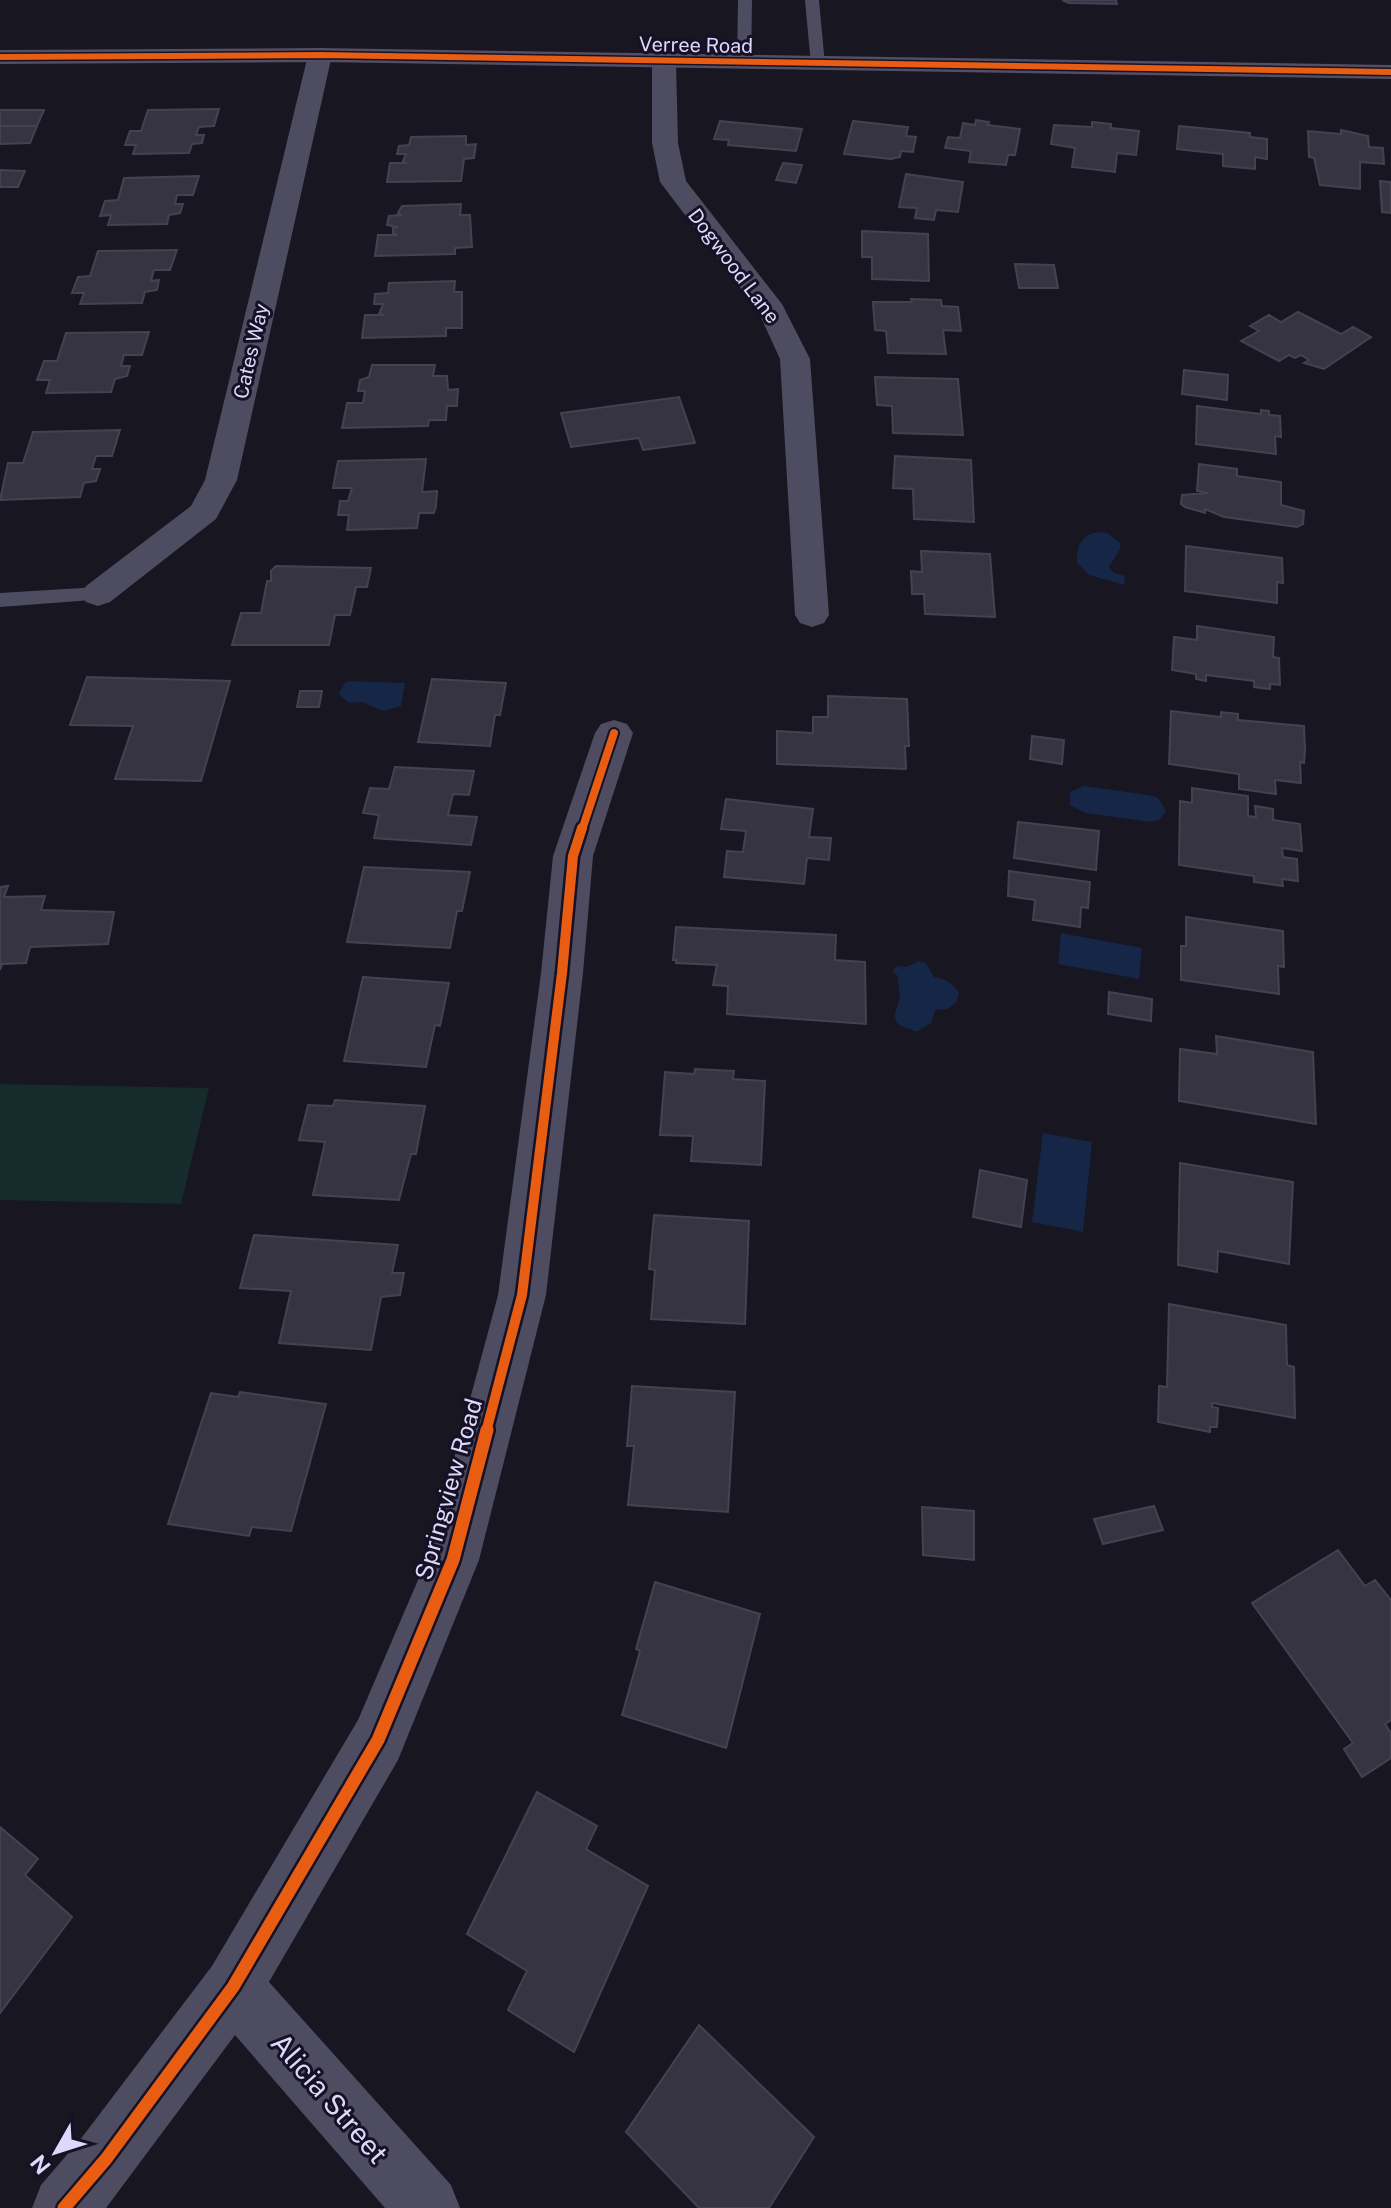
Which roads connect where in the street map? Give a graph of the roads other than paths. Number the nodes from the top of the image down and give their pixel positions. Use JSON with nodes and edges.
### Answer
{"nodes":[{"id":1,"x":745,"y":0,"type":"edge"},
{"id":2,"x":812,"y":0,"type":"edge"},
{"id":3,"x":320,"y":55,"type":"junction"},
{"id":4,"x":0,"y":57,"type":"edge"},
{"id":5,"x":664,"y":62,"type":"junction"},
{"id":6,"x":744,"y":64,"type":"junction"},
{"id":7,"x":818,"y":65,"type":"junction"},
{"id":8,"x":1391,"y":72,"type":"edge"},
{"id":9,"x":98,"y":594,"type":"joint"},
{"id":10,"x":0,"y":600,"type":"edge"},
{"id":11,"x":812,"y":615,"type":"dead end"},
{"id":12,"x":614,"y":733,"type":"dead end"},
{"id":13,"x":233,"y":1987,"type":"junction"},
{"id":14,"x":64,"y":2208,"type":"edge"},
{"id":15,"x":428,"y":2208,"type":"edge"}],
"edges":[{"from":1,"to":6,"type":"lane"},
{"from":2,"to":7,"type":"lane"},
{"from":3,"to":4,"type":"main road","name":"Verree Road"},
{"from":3,"to":5,"type":"main road","name":"Verree Road"},
{"from":3,"to":9,"type":"street","name":"Cates Way"},
{"from":5,"to":6,"type":"main road","name":"Verree Road"},
{"from":5,"to":11,"type":"street","name":"Dogwood Lane"},
{"from":6,"to":7,"type":"main road","name":"Verree Road"},
{"from":7,"to":8,"type":"main road","name":"Verree Road"},
{"from":9,"to":10,"type":"lane"},
{"from":12,"to":13,"type":"street","name":"Springview Road"},
{"from":13,"to":14,"type":"street","name":"Springview Road"},
{"from":13,"to":15,"type":"street","name":"Alicia Street"}]}
